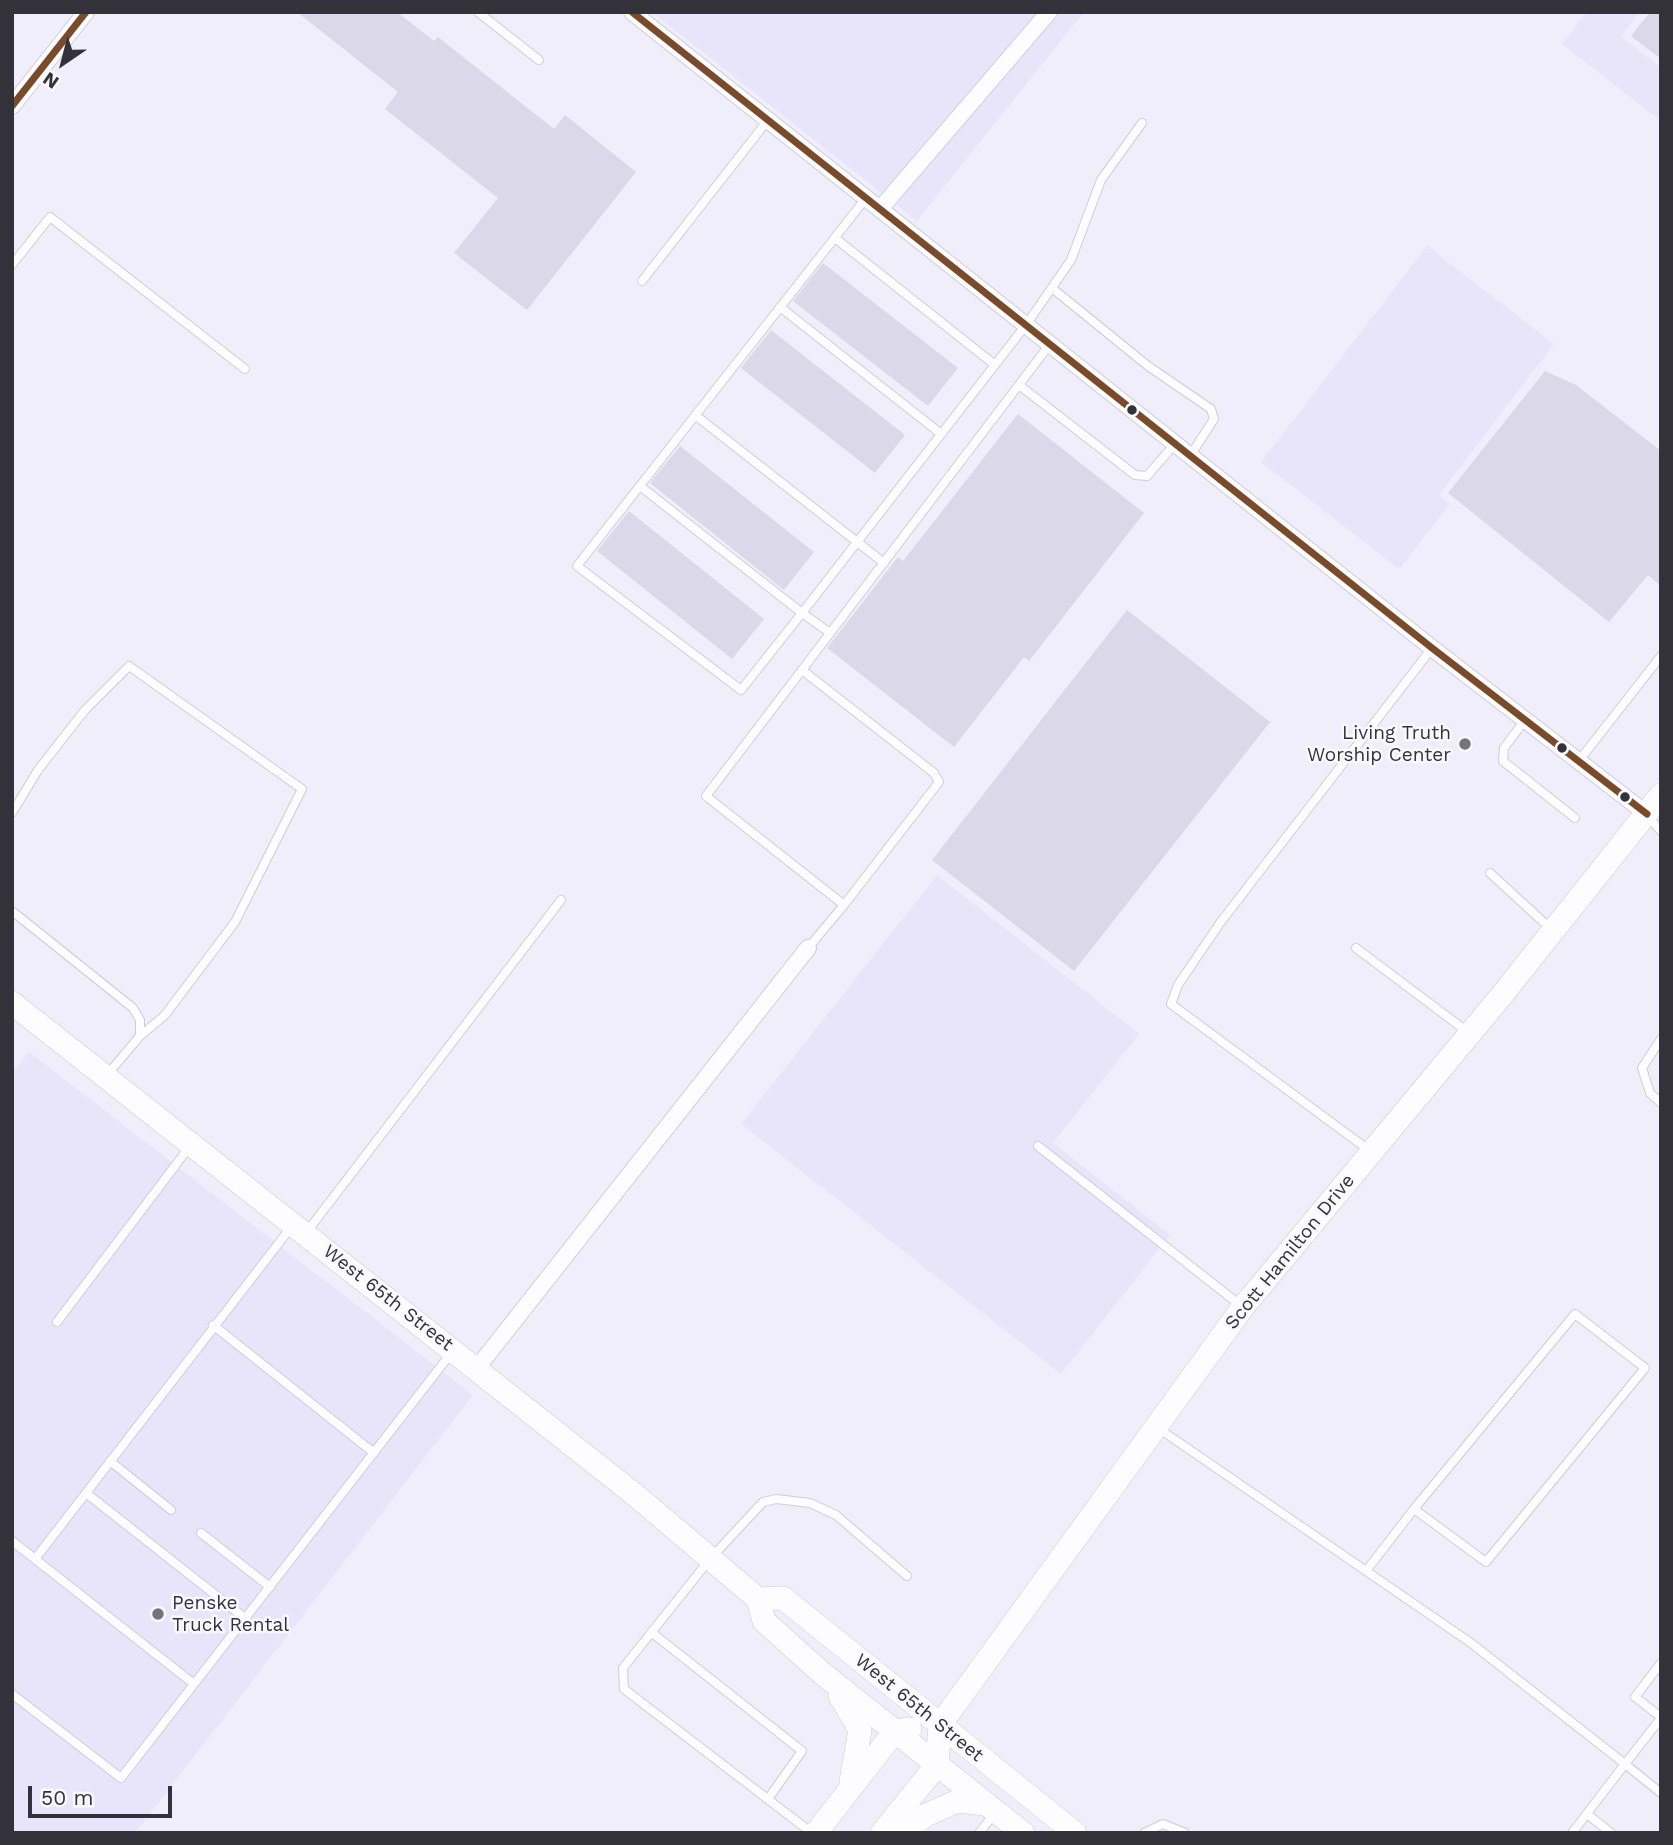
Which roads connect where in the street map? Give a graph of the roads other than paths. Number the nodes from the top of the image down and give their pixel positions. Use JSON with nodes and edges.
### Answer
{"nodes":[{"id":1,"x":478,"y":12,"type":"edge"},
{"id":2,"x":632,"y":12,"type":"edge"},
{"id":3,"x":1049,"y":12,"type":"edge"},
{"id":4,"x":78,"y":15,"type":"edge"},
{"id":5,"x":539,"y":60,"type":"dead end"},
{"id":6,"x":12,"y":106,"type":"edge"},
{"id":7,"x":768,"y":120,"type":"junction"},
{"id":8,"x":1142,"y":123,"type":"dead end"},
{"id":9,"x":866,"y":198,"type":"junction"},
{"id":10,"x":880,"y":209,"type":"junction"},
{"id":11,"x":835,"y":238,"type":"junction"},
{"id":12,"x":12,"y":265,"type":"edge"},
{"id":13,"x":642,"y":281,"type":"dead end"},
{"id":14,"x":1052,"y":288,"type":"junction"},
{"id":15,"x":780,"y":307,"type":"junction"},
{"id":16,"x":1026,"y":325,"type":"junction"},
{"id":17,"x":1050,"y":344,"type":"junction"},
{"id":18,"x":995,"y":365,"type":"junction"},
{"id":19,"x":245,"y":369,"type":"dead end"},
{"id":20,"x":1019,"y":385,"type":"junction"},
{"id":21,"x":695,"y":415,"type":"junction"},
{"id":22,"x":940,"y":433,"type":"junction"},
{"id":23,"x":1175,"y":444,"type":"junction"},
{"id":24,"x":1190,"y":456,"type":"junction"},
{"id":25,"x":640,"y":486,"type":"junction"},
{"id":26,"x":857,"y":542,"type":"junction"},
{"id":27,"x":884,"y":563,"type":"junction"},
{"id":28,"x":802,"y":613,"type":"junction"},
{"id":29,"x":830,"y":633,"type":"junction"},
{"id":30,"x":1432,"y":648,"type":"junction"},
{"id":31,"x":1661,"y":656,"type":"edge"},
{"id":32,"x":802,"y":670,"type":"junction"},
{"id":33,"x":1525,"y":720,"type":"junction"},
{"id":34,"x":1578,"y":762,"type":"junction"},
{"id":35,"x":1661,"y":795,"type":"edge"},
{"id":36,"x":12,"y":813,"type":"edge"},
{"id":37,"x":1575,"y":818,"type":"dead end"},
{"id":38,"x":1656,"y":822,"type":"edge"},
{"id":39,"x":1490,"y":873,"type":"dead end"},
{"id":40,"x":561,"y":900,"type":"dead end"},
{"id":41,"x":844,"y":905,"type":"junction"},
{"id":42,"x":12,"y":911,"type":"edge"},
{"id":43,"x":1553,"y":931,"type":"junction"},
{"id":44,"x":808,"y":948,"type":"joint"},
{"id":45,"x":1356,"y":948,"type":"dead end"},
{"id":46,"x":12,"y":1003,"type":"edge"},
{"id":47,"x":1468,"y":1033,"type":"junction"},
{"id":48,"x":140,"y":1036,"type":"junction"},
{"id":49,"x":1661,"y":1038,"type":"edge"},
{"id":50,"x":106,"y":1076,"type":"junction"},
{"id":51,"x":1661,"y":1103,"type":"edge"},
{"id":52,"x":192,"y":1144,"type":"junction"},
{"id":53,"x":1038,"y":1146,"type":"dead end"},
{"id":54,"x":1373,"y":1153,"type":"junction"},
{"id":55,"x":300,"y":1228,"type":"junction"},
{"id":56,"x":1242,"y":1307,"type":"junction"},
{"id":57,"x":58,"y":1322,"type":"dead end"},
{"id":58,"x":212,"y":1325,"type":"junction"},
{"id":59,"x":454,"y":1350,"type":"junction"},
{"id":60,"x":477,"y":1368,"type":"junction"},
{"id":61,"x":1156,"y":1426,"type":"junction"},
{"id":62,"x":374,"y":1453,"type":"junction"},
{"id":63,"x":110,"y":1461,"type":"junction"},
{"id":64,"x":86,"y":1493,"type":"junction"},
{"id":65,"x":1415,"y":1509,"type":"junction"},
{"id":66,"x":171,"y":1510,"type":"dead end"},
{"id":67,"x":201,"y":1533,"type":"dead end"},
{"id":68,"x":12,"y":1541,"type":"edge"},
{"id":69,"x":35,"y":1559,"type":"junction"},
{"id":70,"x":710,"y":1559,"type":"junction"},
{"id":71,"x":1366,"y":1571,"type":"junction"},
{"id":72,"x":907,"y":1576,"type":"dead end"},
{"id":73,"x":270,"y":1587,"type":"junction"},
{"id":74,"x":758,"y":1599,"type":"junction"},
{"id":75,"x":246,"y":1619,"type":"junction"},
{"id":76,"x":651,"y":1632,"type":"junction"},
{"id":77,"x":1661,"y":1663,"type":"edge"},
{"id":78,"x":823,"y":1674,"type":"junction"},
{"id":79,"x":194,"y":1684,"type":"junction"},
{"id":80,"x":12,"y":1695,"type":"edge"},
{"id":81,"x":1661,"y":1717,"type":"edge"},
{"id":82,"x":940,"y":1725,"type":"junction"},
{"id":83,"x":895,"y":1731,"type":"junction"},
{"id":84,"x":1625,"y":1764,"type":"junction"},
{"id":85,"x":937,"y":1765,"type":"junction"},
{"id":86,"x":850,"y":1788,"type":"junction"},
{"id":87,"x":1661,"y":1793,"type":"edge"},
{"id":88,"x":768,"y":1799,"type":"junction"},
{"id":89,"x":991,"y":1808,"type":"junction"},
{"id":90,"x":1587,"y":1814,"type":"junction"},
{"id":91,"x":892,"y":1831,"type":"edge"},
{"id":92,"x":814,"y":1833,"type":"edge"},
{"id":93,"x":979,"y":1833,"type":"edge"},
{"id":94,"x":1023,"y":1833,"type":"edge"},
{"id":95,"x":1075,"y":1833,"type":"edge"},
{"id":96,"x":1144,"y":1833,"type":"edge"},
{"id":97,"x":1185,"y":1833,"type":"edge"},
{"id":98,"x":1572,"y":1833,"type":"edge"},
{"id":99,"x":1611,"y":1833,"type":"edge"}],
"edges":[{"from":1,"to":5,"type":"lane"},
{"from":2,"to":7,"type":"street"},
{"from":3,"to":10,"type":"street"},
{"from":4,"to":6,"type":"street"},
{"from":7,"to":9,"type":"street"},
{"from":7,"to":13,"type":"lane"},
{"from":8,"to":14,"type":"lane"},
{"from":9,"to":10,"type":"street"},
{"from":9,"to":11,"type":"lane"},
{"from":10,"to":16,"type":"street"},
{"from":11,"to":15,"type":"lane"},
{"from":11,"to":18,"type":"lane"},
{"from":12,"to":19,"type":"lane"},
{"from":14,"to":16,"type":"lane"},
{"from":14,"to":24,"type":"lane"},
{"from":15,"to":21,"type":"lane"},
{"from":15,"to":22,"type":"lane"},
{"from":16,"to":17,"type":"street"},
{"from":16,"to":18,"type":"lane"},
{"from":17,"to":20,"type":"lane"},
{"from":17,"to":23,"type":"street"},
{"from":18,"to":22,"type":"lane"},
{"from":20,"to":23,"type":"lane"},
{"from":20,"to":27,"type":"lane"},
{"from":21,"to":25,"type":"lane"},
{"from":21,"to":26,"type":"lane"},
{"from":22,"to":26,"type":"lane"},
{"from":23,"to":24,"type":"street"},
{"from":24,"to":30,"type":"street"},
{"from":25,"to":28,"type":"lane"},
{"from":25,"to":28,"type":"lane"},
{"from":26,"to":27,"type":"lane"},
{"from":26,"to":28,"type":"lane"},
{"from":27,"to":29,"type":"lane"},
{"from":28,"to":29,"type":"lane"},
{"from":29,"to":32,"type":"lane"},
{"from":30,"to":33,"type":"street"},
{"from":30,"to":54,"type":"lane"},
{"from":31,"to":34,"type":"lane"},
{"from":32,"to":41,"type":"lane"},
{"from":32,"to":41,"type":"lane"},
{"from":33,"to":34,"type":"street"},
{"from":33,"to":37,"type":"lane"},
{"from":34,"to":38,"type":"street"},
{"from":35,"to":38,"type":"main road","name":"Scott Hamilton Drive"},
{"from":36,"to":48,"type":"lane"},
{"from":38,"to":43,"type":"main road","name":"Scott Hamilton Drive"},
{"from":39,"to":43,"type":"lane"},
{"from":40,"to":55,"type":"lane"},
{"from":41,"to":44,"type":"lane"},
{"from":42,"to":48,"type":"lane"},
{"from":43,"to":47,"type":"main road","name":"Scott Hamilton Drive"},
{"from":44,"to":60,"type":"street"},
{"from":45,"to":47,"type":"lane"},
{"from":46,"to":50,"type":"main road","name":"West 65th Street"},
{"from":47,"to":54,"type":"main road","name":"Scott Hamilton Drive"},
{"from":48,"to":50,"type":"lane"},
{"from":49,"to":51,"type":"lane"},
{"from":50,"to":52,"type":"main road","name":"West 65th Street"},
{"from":52,"to":55,"type":"main road","name":"West 65th Street"},
{"from":52,"to":57,"type":"lane"},
{"from":53,"to":56,"type":"lane"},
{"from":54,"to":56,"type":"main road","name":"Scott Hamilton Drive"},
{"from":55,"to":58,"type":"lane"},
{"from":55,"to":59,"type":"main road","name":"West 65th Street"},
{"from":56,"to":61,"type":"main road","name":"Scott Hamilton Drive"},
{"from":58,"to":62,"type":"lane"},
{"from":58,"to":63,"type":"lane"},
{"from":59,"to":60,"type":"main road","name":"West 65th Street"},
{"from":59,"to":62,"type":"lane"},
{"from":60,"to":70,"type":"main road","name":"West 65th Street"},
{"from":61,"to":71,"type":"lane"},
{"from":61,"to":82,"type":"main road","name":"Scott Hamilton Drive"},
{"from":62,"to":73,"type":"lane"},
{"from":63,"to":64,"type":"lane"},
{"from":63,"to":66,"type":"lane"},
{"from":64,"to":69,"type":"lane"},
{"from":64,"to":75,"type":"lane"},
{"from":65,"to":65,"type":"lane"},
{"from":65,"to":71,"type":"lane"},
{"from":67,"to":73,"type":"lane"},
{"from":68,"to":69,"type":"lane"},
{"from":69,"to":79,"type":"lane"},
{"from":70,"to":72,"type":"lane"},
{"from":70,"to":74,"type":"main road","name":"West 65th Street"},
{"from":70,"to":76,"type":"lane"},
{"from":71,"to":84,"type":"lane"},
{"from":73,"to":75,"type":"lane"},
{"from":74,"to":78,"type":"main road","name":"West 65th Street"},
{"from":74,"to":82,"type":"main road","name":"West 65th Street"},
{"from":75,"to":79,"type":"lane"},
{"from":76,"to":88,"type":"lane"},
{"from":76,"to":88,"type":"lane"},
{"from":77,"to":81,"type":"lane"},
{"from":78,"to":83,"type":"main road","name":"West 65th Street"},
{"from":78,"to":86,"type":"main road"},
{"from":79,"to":80,"type":"lane"},
{"from":81,"to":84,"type":"lane"},
{"from":82,"to":83,"type":"main road"},
{"from":82,"to":85,"type":"main road"},
{"from":82,"to":95,"type":"main road","name":"West 65th Street"},
{"from":83,"to":85,"type":"main road","name":"West 65th Street"},
{"from":83,"to":86,"type":"main road"},
{"from":84,"to":87,"type":"lane"},
{"from":84,"to":90,"type":"lane"},
{"from":85,"to":89,"type":"main road","name":"West 65th Street"},
{"from":85,"to":91,"type":"main road"},
{"from":86,"to":92,"type":"main road"},
{"from":88,"to":92,"type":"lane"},
{"from":89,"to":91,"type":"main road"},
{"from":89,"to":93,"type":"lane"},
{"from":89,"to":94,"type":"main road","name":"West 65th Street"},
{"from":90,"to":98,"type":"lane"},
{"from":90,"to":99,"type":"lane"},
{"from":96,"to":97,"type":"lane"}]}
